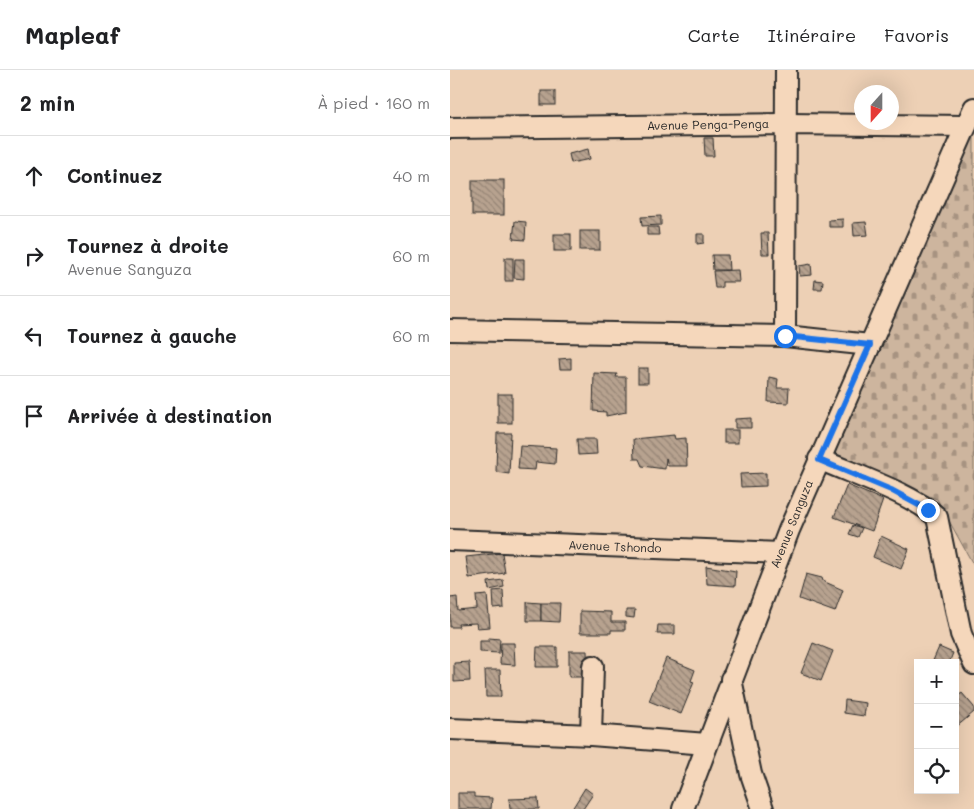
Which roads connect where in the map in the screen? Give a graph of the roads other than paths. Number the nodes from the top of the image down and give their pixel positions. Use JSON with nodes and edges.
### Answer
{"nodes":[{"id":1,"x":786,"y":70,"type":"edge"},
{"id":2,"x":970,"y":117,"type":"edge"},
{"id":3,"x":786,"y":124,"type":"junction"},
{"id":4,"x":450,"y":128,"type":"edge"},
{"id":5,"x":450,"y":330,"type":"edge"},
{"id":6,"x":785,"y":336,"type":"junction"},
{"id":7,"x":870,"y":345,"type":"junction"},
{"id":8,"x":819,"y":460,"type":"junction"},
{"id":9,"x":450,"y":540,"type":"edge"},
{"id":10,"x":780,"y":553,"type":"junction"},
{"id":11,"x":974,"y":664,"type":"edge"},
{"id":12,"x":593,"y":666,"type":"dead end"},
{"id":13,"x":731,"y":679,"type":"junction"},
{"id":14,"x":450,"y":729,"type":"edge"},
{"id":15,"x":592,"y":735,"type":"junction"},
{"id":16,"x":708,"y":744,"type":"junction"},
{"id":17,"x":683,"y":809,"type":"edge"},
{"id":18,"x":763,"y":809,"type":"edge"}],
"edges":[{"from":1,"to":3,"type":"street"},
{"from":2,"to":3,"type":"street","name":"Avenue Penga-Penga"},
{"from":2,"to":7,"type":"street","name":"Avenue Sanguza"},
{"from":3,"to":4,"type":"street","name":"Avenue Penga-Penga"},
{"from":3,"to":6,"type":"street"},
{"from":5,"to":6,"type":"street"},
{"from":6,"to":7,"type":"street"},
{"from":7,"to":8,"type":"street","name":"Avenue Sanguza"},
{"from":8,"to":10,"type":"street","name":"Avenue Sanguza"},
{"from":8,"to":11,"type":"street"},
{"from":9,"to":10,"type":"street","name":"Avenue Tshondo"},
{"from":10,"to":13,"type":"street","name":"Avenue Sanguza"},
{"from":12,"to":15,"type":"street"},
{"from":13,"to":16,"type":"street","name":"Avenue Sanguza"},
{"from":13,"to":18,"type":"street"},
{"from":14,"to":15,"type":"street"},
{"from":15,"to":16,"type":"street"},
{"from":16,"to":17,"type":"street","name":"Avenue Sanguza"}]}
